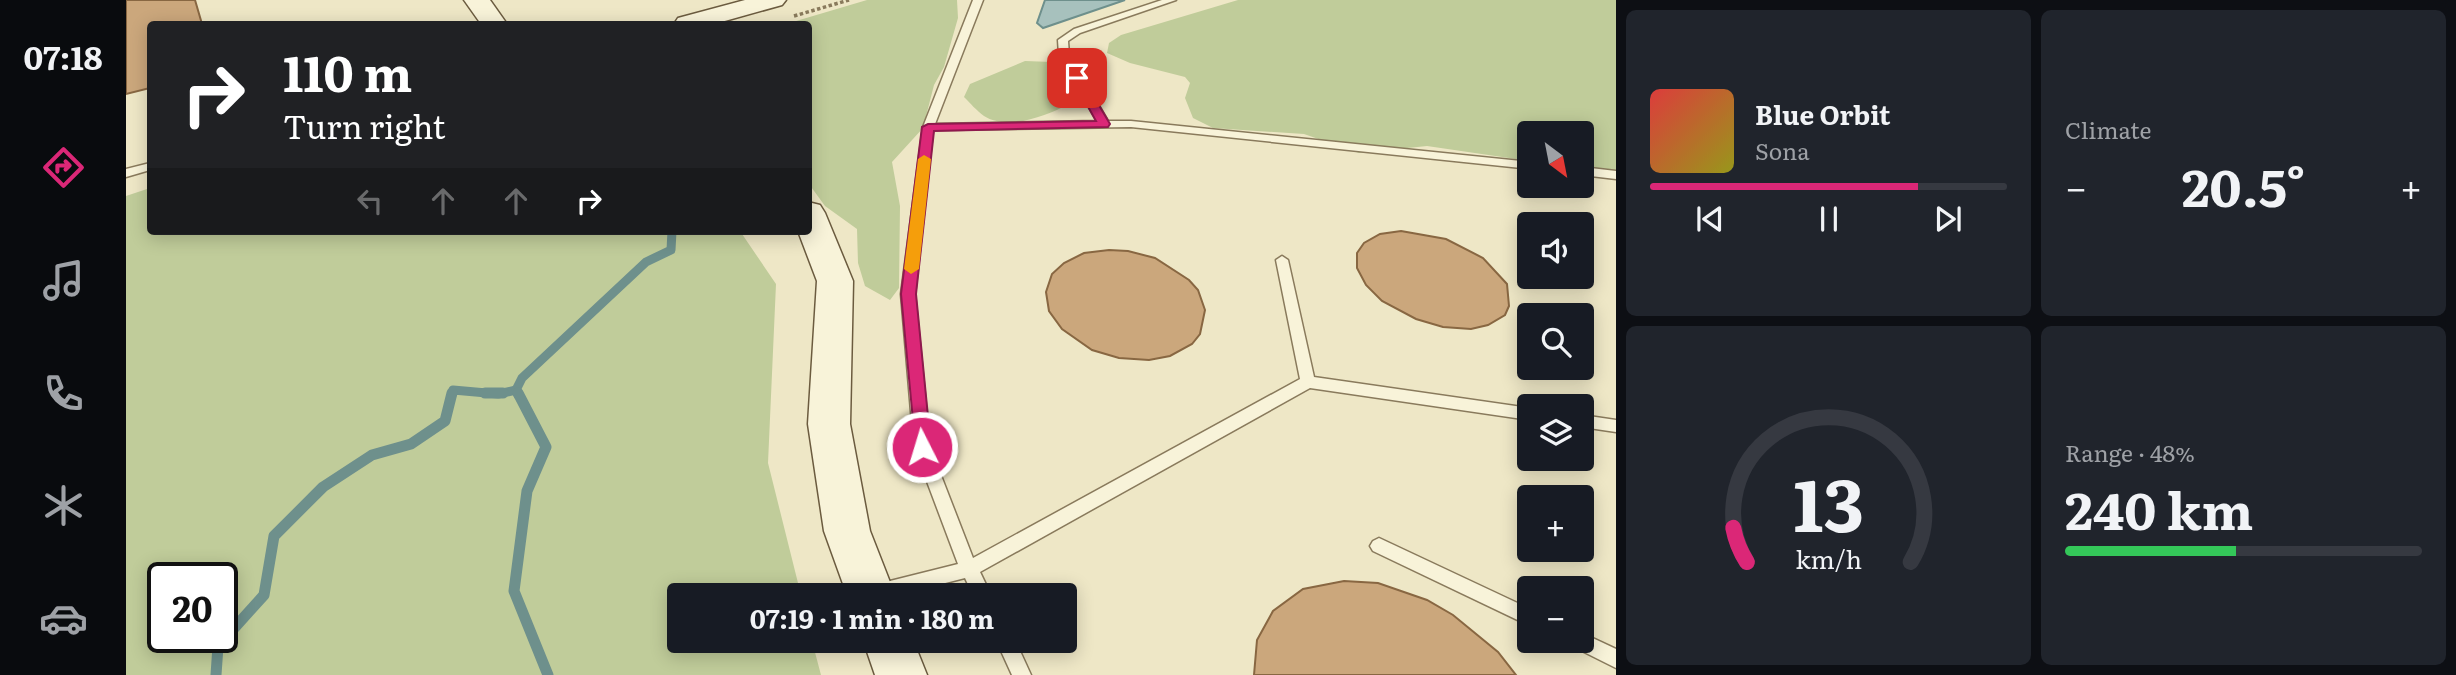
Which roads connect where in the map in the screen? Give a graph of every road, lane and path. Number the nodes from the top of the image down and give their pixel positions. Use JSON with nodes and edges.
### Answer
{"nodes":[{"id":1,"x":477,"y":0,"type":"edge"},
{"id":2,"x":849,"y":0,"type":"edge"},
{"id":3,"x":978,"y":0,"type":"edge"},
{"id":4,"x":1171,"y":0,"type":"edge"},
{"id":5,"x":781,"y":9,"type":"edge"},
{"id":6,"x":492,"y":21,"type":"edge"},
{"id":7,"x":706,"y":21,"type":"edge"},
{"id":8,"x":1104,"y":124,"type":"junction"},
{"id":9,"x":928,"y":127,"type":"junction"},
{"id":10,"x":1517,"y":165,"type":"edge"},
{"id":11,"x":147,"y":167,"type":"edge"},
{"id":12,"x":1594,"y":172,"type":"edge"},
{"id":13,"x":126,"y":173,"type":"edge"},
{"id":14,"x":1616,"y":175,"type":"edge"},
{"id":15,"x":812,"y":223,"type":"edge"},
{"id":16,"x":1282,"y":260,"type":"dead end"},
{"id":17,"x":1308,"y":382,"type":"junction"},
{"id":18,"x":1517,"y":412,"type":"edge"},
{"id":19,"x":1594,"y":423,"type":"edge"},
{"id":20,"x":1616,"y":426,"type":"edge"},
{"id":21,"x":1379,"y":546,"type":"dead end"},
{"id":22,"x":969,"y":569,"type":"junction"},
{"id":23,"x":867,"y":583,"type":"edge"},
{"id":24,"x":914,"y":583,"type":"edge"},
{"id":25,"x":976,"y":583,"type":"edge"},
{"id":26,"x":1517,"y":612,"type":"edge"},
{"id":27,"x":1594,"y":648,"type":"edge"},
{"id":28,"x":893,"y":653,"type":"edge"},
{"id":29,"x":1011,"y":653,"type":"edge"},
{"id":30,"x":1616,"y":659,"type":"edge"},
{"id":31,"x":901,"y":675,"type":"edge"},
{"id":32,"x":1022,"y":675,"type":"edge"}],
"edges":[{"from":1,"to":6,"type":"street"},
{"from":2,"to":5,"type":"path"},
{"from":3,"to":9,"type":"lane"},
{"from":4,"to":8,"type":"lane"},
{"from":5,"to":7,"type":"street"},
{"from":8,"to":9,"type":"lane"},
{"from":8,"to":10,"type":"lane"},
{"from":9,"to":22,"type":"lane"},
{"from":11,"to":13,"type":"lane"},
{"from":12,"to":14,"type":"lane"},
{"from":15,"to":23,"type":"street"},
{"from":16,"to":17,"type":"lane"},
{"from":17,"to":18,"type":"lane"},
{"from":17,"to":22,"type":"lane"},
{"from":19,"to":20,"type":"lane"},
{"from":21,"to":26,"type":"lane"},
{"from":22,"to":24,"type":"lane"},
{"from":22,"to":25,"type":"lane"},
{"from":27,"to":30,"type":"lane"},
{"from":28,"to":31,"type":"street"},
{"from":29,"to":32,"type":"lane"}]}
